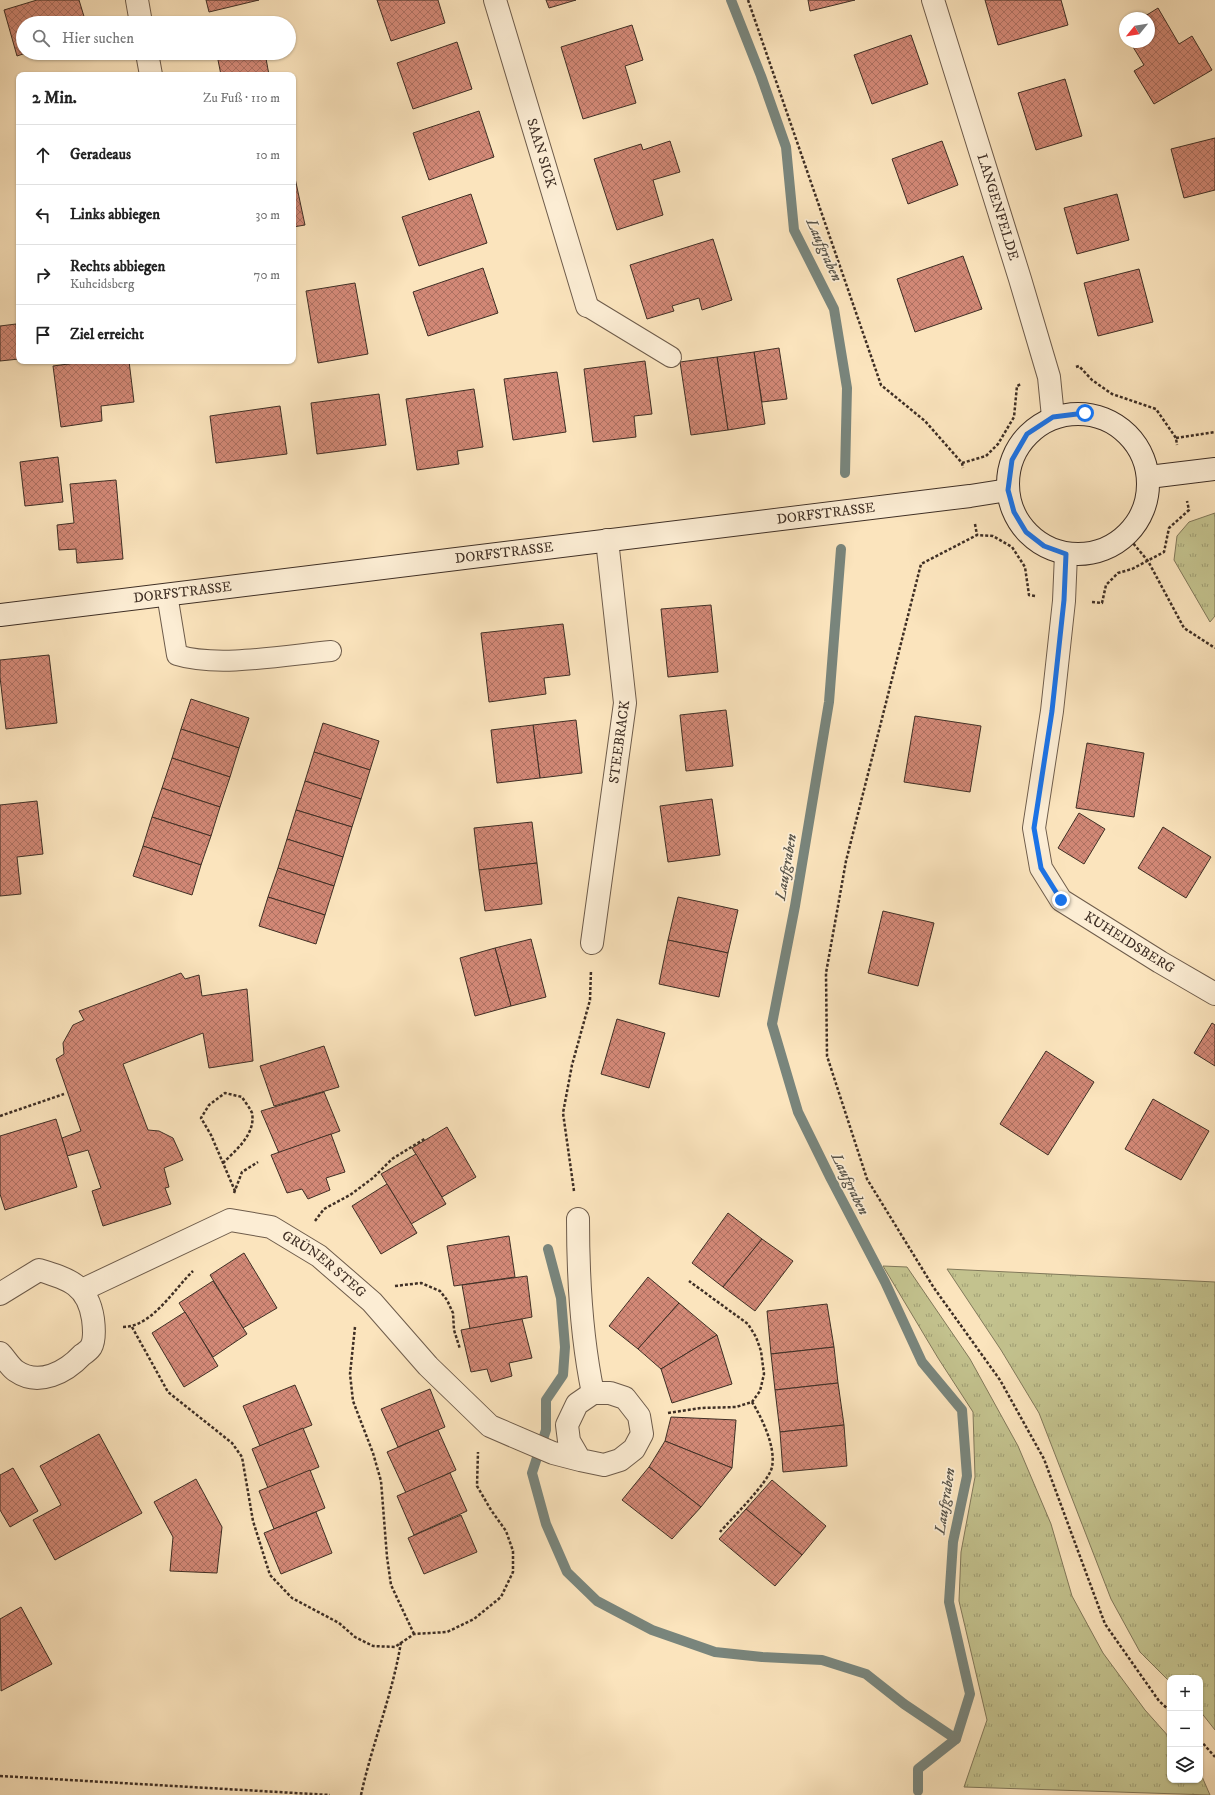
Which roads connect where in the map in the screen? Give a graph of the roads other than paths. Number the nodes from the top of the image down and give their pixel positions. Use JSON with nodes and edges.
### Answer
{"nodes":[{"id":1,"x":137,"y":0,"type":"edge"},
{"id":2,"x":495,"y":0,"type":"edge"},
{"id":3,"x":932,"y":0,"type":"edge"},
{"id":4,"x":140,"y":16,"type":"edge"},
{"id":5,"x":148,"y":60,"type":"edge"},
{"id":6,"x":150,"y":72,"type":"edge"},
{"id":7,"x":587,"y":306,"type":"joint"},
{"id":8,"x":671,"y":356,"type":"dead end"},
{"id":9,"x":1053,"y":417,"type":"junction"},
{"id":10,"x":1215,"y":469,"type":"edge"},
{"id":11,"x":1149,"y":477,"type":"junction"},
{"id":12,"x":1008,"y":490,"type":"junction"},
{"id":13,"x":607,"y":540,"type":"junction"},
{"id":14,"x":1066,"y":554,"type":"junction"},
{"id":15,"x":167,"y":594,"type":"junction"},
{"id":16,"x":0,"y":615,"type":"edge"},
{"id":17,"x":331,"y":651,"type":"dead end"},
{"id":18,"x":592,"y":944,"type":"road end"},
{"id":19,"x":1215,"y":994,"type":"edge"},
{"id":20,"x":578,"y":1219,"type":"road end"},
{"id":21,"x":82,"y":1290,"type":"junction"},
{"id":22,"x":0,"y":1294,"type":"edge"},
{"id":23,"x":0,"y":1353,"type":"edge"},
{"id":24,"x":593,"y":1393,"type":"junction"},
{"id":25,"x":580,"y":1460,"type":"junction"}],
"edges":[{"from":1,"to":4,"type":"street"},
{"from":2,"to":7,"type":"street","name":"SAAN SICK"},
{"from":3,"to":9,"type":"street","name":"LANGENFELDE"},
{"from":5,"to":6,"type":"street"},
{"from":7,"to":8,"type":"lane"},
{"from":9,"to":11,"type":"street"},
{"from":9,"to":12,"type":"street"},
{"from":10,"to":11,"type":"street"},
{"from":11,"to":14,"type":"street"},
{"from":12,"to":13,"type":"street","name":"DORFSTRASSE"},
{"from":12,"to":14,"type":"street"},
{"from":13,"to":15,"type":"street","name":"DORFSTRASSE"},
{"from":13,"to":18,"type":"street","name":"STEEBRACK"},
{"from":14,"to":19,"type":"street","name":"KUHEIDSBERG"},
{"from":15,"to":16,"type":"street","name":"DORFSTRASSE"},
{"from":15,"to":17,"type":"lane"},
{"from":20,"to":24,"type":"street"},
{"from":21,"to":22,"type":"street"},
{"from":21,"to":23,"type":"street"},
{"from":21,"to":25,"type":"street","name":"GRÜNER STEG"},
{"from":24,"to":25,"type":"street"},
{"from":24,"to":25,"type":"street"}]}
